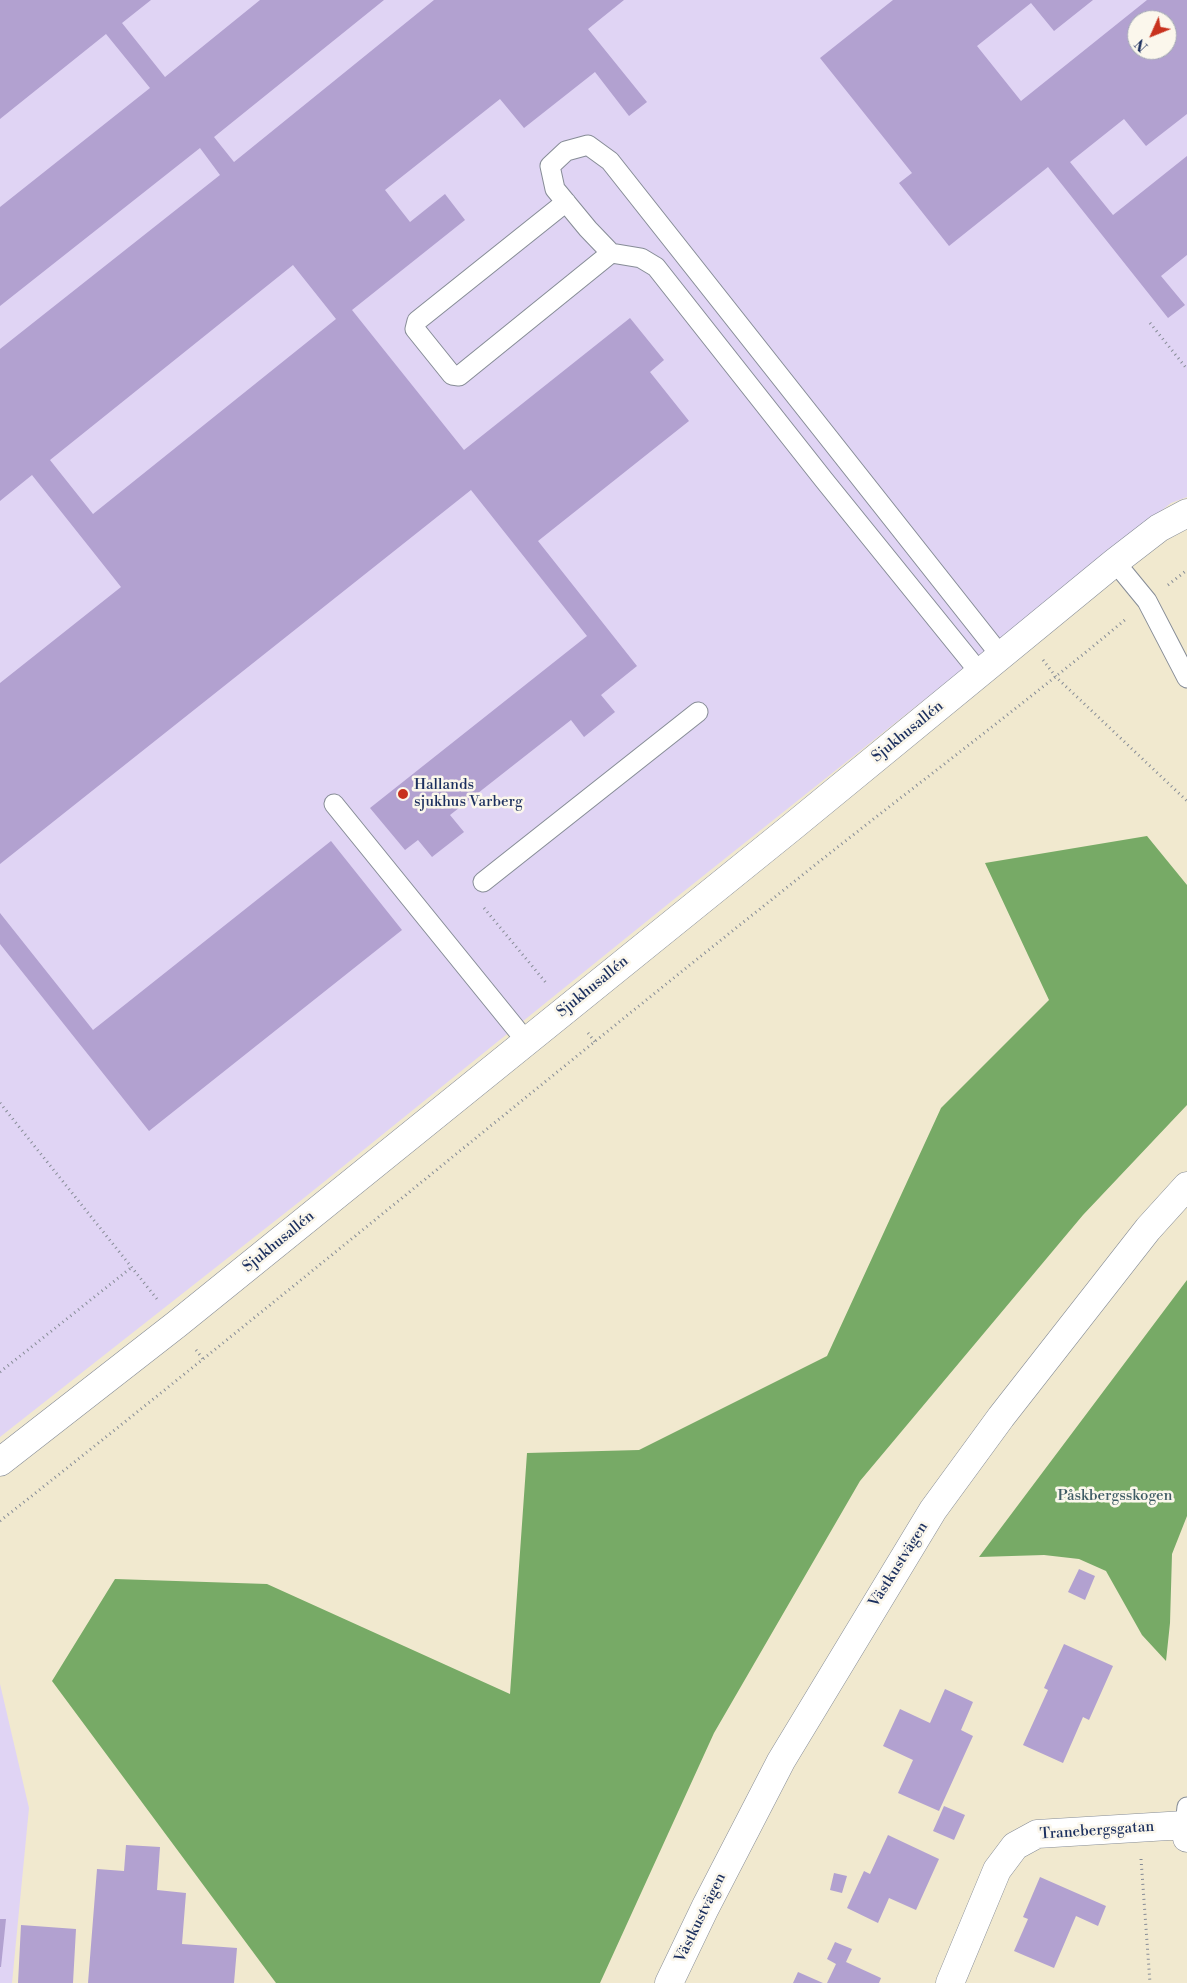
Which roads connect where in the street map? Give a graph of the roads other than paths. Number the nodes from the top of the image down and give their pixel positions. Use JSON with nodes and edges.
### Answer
{"nodes":[{"id":1,"x":566,"y":202,"type":"junction"},
{"id":2,"x":611,"y":253,"type":"junction"},
{"id":3,"x":1187,"y":513,"type":"edge"},
{"id":4,"x":1115,"y":562,"type":"junction"},
{"id":5,"x":1001,"y":656,"type":"junction"},
{"id":6,"x":1185,"y":667,"type":"edge"},
{"id":7,"x":980,"y":673,"type":"junction"},
{"id":8,"x":698,"y":712,"type":"dead end"},
{"id":9,"x":334,"y":804,"type":"dead end"},
{"id":10,"x":483,"y":882,"type":"road end"},
{"id":11,"x":526,"y":1041,"type":"junction"},
{"id":12,"x":1187,"y":1186,"type":"edge"},
{"id":13,"x":0,"y":1462,"type":"edge"},
{"id":14,"x":1186,"y":1823,"type":"edge"},
{"id":15,"x":669,"y":1983,"type":"edge"},
{"id":16,"x":950,"y":1983,"type":"edge"}],
"edges":[{"from":1,"to":2,"type":"lane"},
{"from":1,"to":2,"type":"lane"},
{"from":1,"to":5,"type":"lane"},
{"from":2,"to":7,"type":"lane"},
{"from":3,"to":4,"type":"street","name":"Sjukhusallén"},
{"from":4,"to":5,"type":"street","name":"Sjukhusallén"},
{"from":4,"to":6,"type":"lane"},
{"from":5,"to":7,"type":"street","name":"Sjukhusallén"},
{"from":7,"to":11,"type":"street","name":"Sjukhusallén"},
{"from":8,"to":10,"type":"lane"},
{"from":9,"to":11,"type":"lane"},
{"from":11,"to":13,"type":"street","name":"Sjukhusallén"},
{"from":12,"to":15,"type":"street","name":"Västkustvägen"},
{"from":14,"to":16,"type":"street","name":"Tranebergsgatan"}]}
